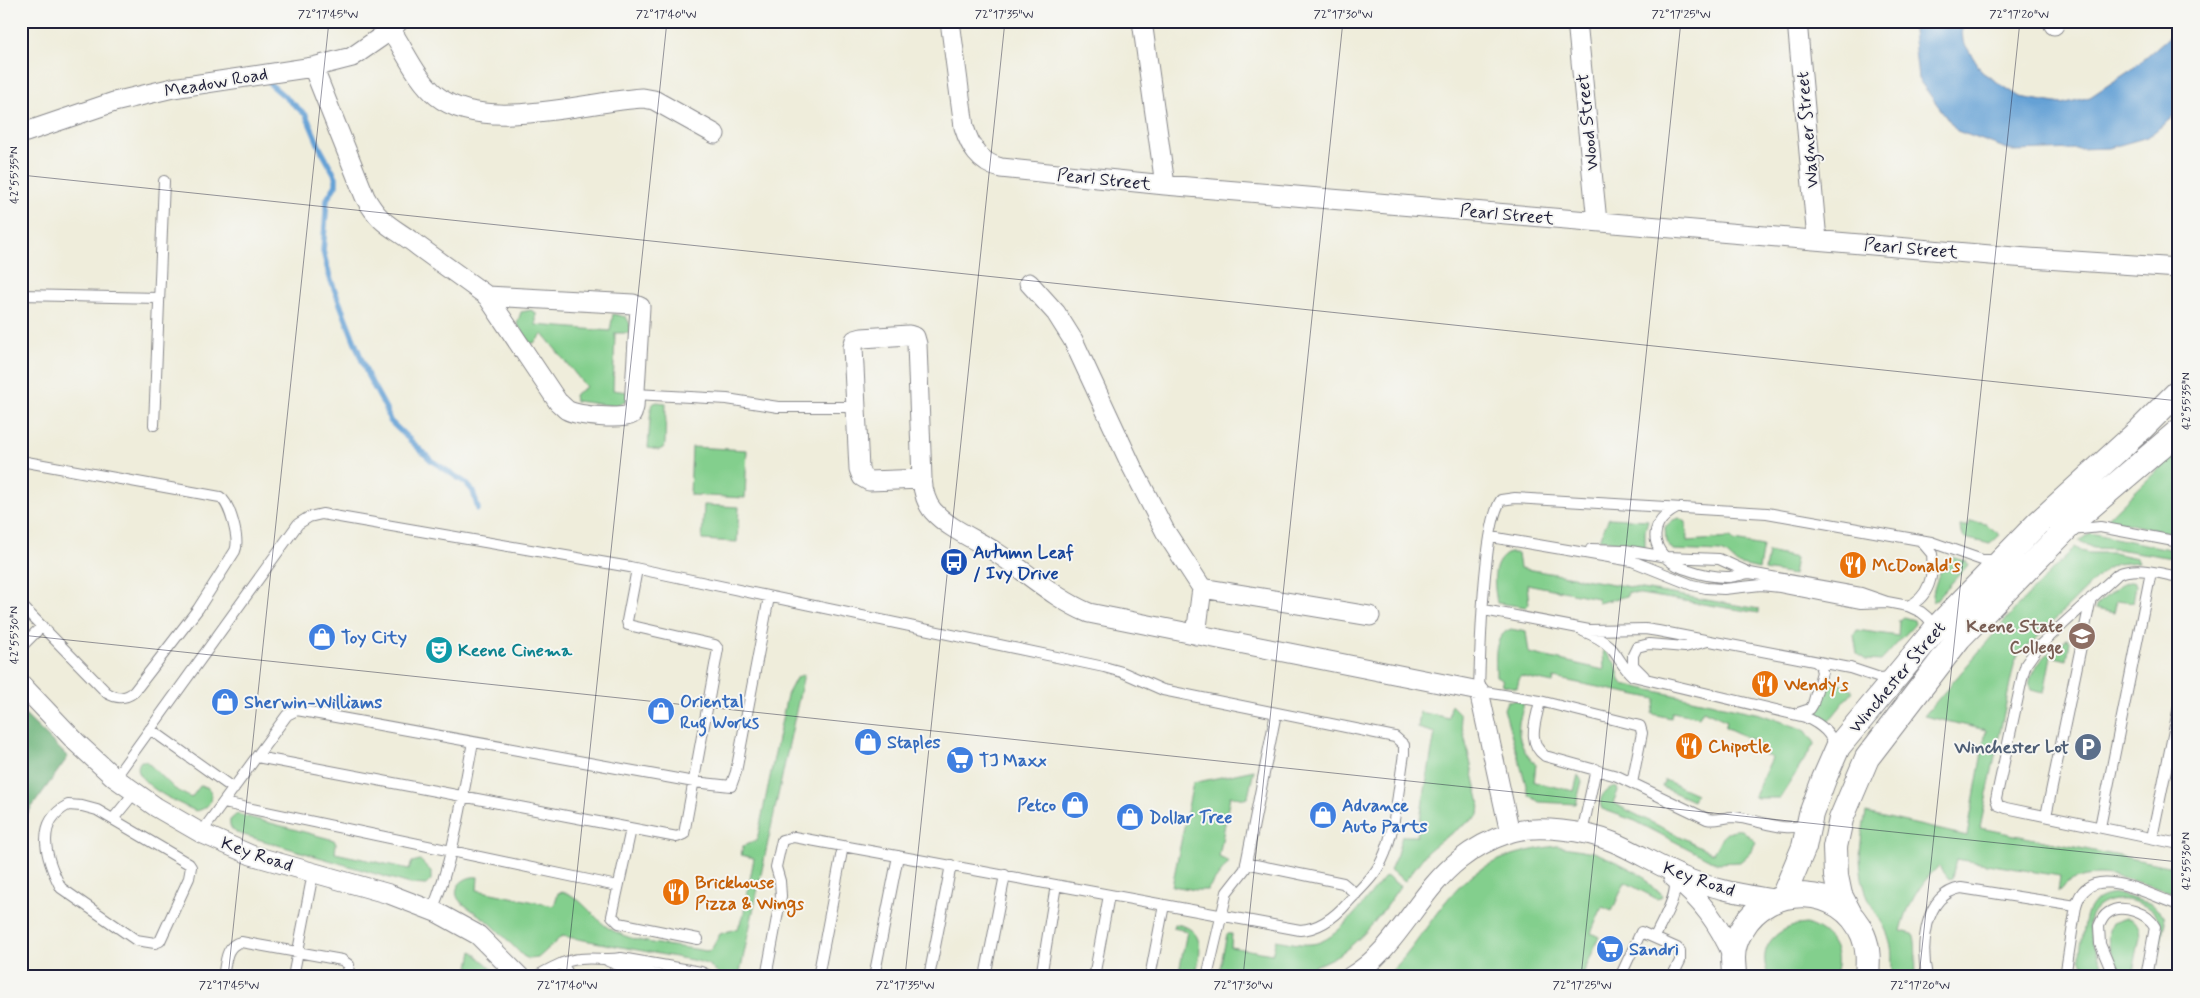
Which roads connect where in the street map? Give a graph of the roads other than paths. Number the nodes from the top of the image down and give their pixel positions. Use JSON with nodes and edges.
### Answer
{"nodes":[{"id":1,"x":950,"y":21,"type":"edge"},
{"id":2,"x":1142,"y":21,"type":"edge"},
{"id":3,"x":1577,"y":21,"type":"edge"},
{"id":4,"x":1797,"y":21,"type":"edge"},
{"id":5,"x":395,"y":25,"type":"edge"},
{"id":6,"x":313,"y":67,"type":"junction"},
{"id":7,"x":26,"y":132,"type":"dead end"},
{"id":8,"x":714,"y":134,"type":"dead end"},
{"id":9,"x":164,"y":181,"type":"dead end"},
{"id":10,"x":1165,"y":186,"type":"junction"},
{"id":11,"x":1597,"y":222,"type":"junction"},
{"id":12,"x":1817,"y":240,"type":"junction"},
{"id":13,"x":2179,"y":268,"type":"edge"},
{"id":14,"x":1029,"y":283,"type":"dead end"},
{"id":15,"x":21,"y":295,"type":"edge"},
{"id":16,"x":487,"y":296,"type":"junction"},
{"id":17,"x":158,"y":298,"type":"junction"},
{"id":18,"x":2179,"y":391,"type":"edge"},
{"id":19,"x":635,"y":394,"type":"junction"},
{"id":20,"x":856,"y":407,"type":"junction"},
{"id":21,"x":154,"y":425,"type":"dead end"},
{"id":22,"x":2179,"y":431,"type":"edge"},
{"id":23,"x":21,"y":461,"type":"edge"},
{"id":24,"x":922,"y":479,"type":"junction"},
{"id":25,"x":1677,"y":508,"type":"junction"},
{"id":26,"x":1491,"y":537,"type":"junction"},
{"id":27,"x":2056,"y":538,"type":"junction"},
{"id":28,"x":1921,"y":541,"type":"junction"},
{"id":29,"x":2179,"y":542,"type":"edge"},
{"id":30,"x":1574,"y":551,"type":"junction"},
{"id":31,"x":2008,"y":556,"type":"junction"},
{"id":32,"x":1667,"y":557,"type":"junction"},
{"id":33,"x":637,"y":569,"type":"junction"},
{"id":34,"x":2152,"y":572,"type":"junction"},
{"id":35,"x":1750,"y":573,"type":"junction"},
{"id":36,"x":2179,"y":576,"type":"edge"},
{"id":37,"x":1202,"y":588,"type":"junction"},
{"id":38,"x":769,"y":597,"type":"junction"},
{"id":39,"x":2091,"y":598,"type":"junction"},
{"id":40,"x":1888,"y":602,"type":"junction"},
{"id":41,"x":21,"y":605,"type":"edge"},
{"id":42,"x":1908,"y":606,"type":"junction"},
{"id":43,"x":1484,"y":610,"type":"junction"},
{"id":44,"x":1370,"y":616,"type":"dead end"},
{"id":45,"x":42,"y":626,"type":"junction"},
{"id":46,"x":1573,"y":627,"type":"junction"},
{"id":47,"x":1932,"y":634,"type":"junction"},
{"id":48,"x":1196,"y":635,"type":"junction"},
{"id":49,"x":1712,"y":641,"type":"junction"},
{"id":50,"x":21,"y":647,"type":"edge"},
{"id":51,"x":1816,"y":662,"type":"junction"},
{"id":52,"x":1897,"y":675,"type":"junction"},
{"id":53,"x":21,"y":684,"type":"edge"},
{"id":54,"x":1662,"y":684,"type":"junction"},
{"id":55,"x":1479,"y":691,"type":"junction"},
{"id":56,"x":1540,"y":701,"type":"junction"},
{"id":57,"x":2179,"y":706,"type":"edge"},
{"id":58,"x":1276,"y":713,"type":"junction"},
{"id":59,"x":1794,"y":714,"type":"junction"},
{"id":60,"x":150,"y":729,"type":"junction"},
{"id":61,"x":473,"y":742,"type":"junction"},
{"id":62,"x":257,"y":757,"type":"junction"},
{"id":63,"x":1834,"y":757,"type":"junction"},
{"id":64,"x":1596,"y":769,"type":"junction"},
{"id":65,"x":115,"y":778,"type":"junction"},
{"id":66,"x":694,"y":782,"type":"junction"},
{"id":67,"x":1632,"y":782,"type":"junction"},
{"id":68,"x":234,"y":789,"type":"junction"},
{"id":69,"x":134,"y":792,"type":"junction"},
{"id":70,"x":462,"y":798,"type":"junction"},
{"id":71,"x":224,"y":802,"type":"junction"},
{"id":72,"x":2046,"y":816,"type":"junction"},
{"id":73,"x":113,"y":819,"type":"junction"},
{"id":74,"x":1810,"y":820,"type":"junction"},
{"id":75,"x":2100,"y":827,"type":"junction"},
{"id":76,"x":630,"y":829,"type":"junction"},
{"id":77,"x":201,"y":833,"type":"junction"},
{"id":78,"x":1510,"y":833,"type":"junction"},
{"id":79,"x":1582,"y":833,"type":"junction"},
{"id":80,"x":2152,"y":838,"type":"junction"},
{"id":81,"x":2179,"y":844,"type":"edge"},
{"id":82,"x":843,"y":846,"type":"junction"},
{"id":83,"x":452,"y":852,"type":"junction"},
{"id":84,"x":898,"y":856,"type":"junction"},
{"id":85,"x":1246,"y":863,"type":"junction"},
{"id":86,"x":951,"y":865,"type":"junction"},
{"id":87,"x":1663,"y":870,"type":"junction"},
{"id":88,"x":312,"y":873,"type":"junction"},
{"id":89,"x":1005,"y":875,"type":"junction"},
{"id":90,"x":1056,"y":885,"type":"junction"},
{"id":91,"x":617,"y":886,"type":"junction"},
{"id":92,"x":1356,"y":894,"type":"junction"},
{"id":93,"x":1109,"y":895,"type":"junction"},
{"id":94,"x":1778,"y":898,"type":"junction"},
{"id":95,"x":1164,"y":905,"type":"junction"},
{"id":96,"x":2076,"y":906,"type":"junction"},
{"id":97,"x":2179,"y":906,"type":"edge"},
{"id":98,"x":432,"y":911,"type":"junction"},
{"id":99,"x":1220,"y":915,"type":"junction"},
{"id":100,"x":1851,"y":916,"type":"junction"},
{"id":101,"x":1654,"y":937,"type":"junction"},
{"id":102,"x":698,"y":938,"type":"dead end"},
{"id":103,"x":298,"y":952,"type":"junction"},
{"id":104,"x":608,"y":961,"type":"junction"},
{"id":105,"x":562,"y":963,"type":"junction"},
{"id":106,"x":1734,"y":967,"type":"edge"},
{"id":107,"x":1352,"y":976,"type":"edge"},
{"id":108,"x":223,"y":977,"type":"edge"},
{"id":109,"x":293,"y":977,"type":"edge"},
{"id":110,"x":347,"y":977,"type":"edge"},
{"id":111,"x":520,"y":977,"type":"edge"},
{"id":112,"x":535,"y":977,"type":"edge"},
{"id":113,"x":570,"y":977,"type":"edge"},
{"id":114,"x":668,"y":977,"type":"edge"},
{"id":115,"x":712,"y":977,"type":"edge"},
{"id":116,"x":766,"y":977,"type":"edge"},
{"id":117,"x":818,"y":977,"type":"edge"},
{"id":118,"x":874,"y":977,"type":"edge"},
{"id":119,"x":929,"y":977,"type":"edge"},
{"id":120,"x":985,"y":977,"type":"edge"},
{"id":121,"x":1041,"y":977,"type":"edge"},
{"id":122,"x":1094,"y":977,"type":"edge"},
{"id":123,"x":1150,"y":977,"type":"edge"},
{"id":124,"x":1207,"y":977,"type":"edge"},
{"id":125,"x":1620,"y":977,"type":"edge"},
{"id":126,"x":1672,"y":977,"type":"edge"},
{"id":127,"x":1867,"y":977,"type":"edge"},
{"id":128,"x":1927,"y":977,"type":"edge"},
{"id":129,"x":2064,"y":977,"type":"edge"},
{"id":130,"x":2114,"y":977,"type":"edge"},
{"id":131,"x":2146,"y":977,"type":"edge"}],
"edges":[{"from":1,"to":10,"type":"street","name":"Pearl Street"},
{"from":2,"to":10,"type":"street"},
{"from":3,"to":11,"type":"street","name":"Wood Street"},
{"from":4,"to":12,"type":"street","name":"Wagner Street"},
{"from":5,"to":6,"type":"street","name":"Meadow Road"},
{"from":5,"to":8,"type":"street"},
{"from":6,"to":7,"type":"street","name":"Meadow Road"},
{"from":6,"to":16,"type":"street"},
{"from":9,"to":17,"type":"lane"},
{"from":10,"to":11,"type":"street","name":"Pearl Street"},
{"from":11,"to":12,"type":"street","name":"Pearl Street"},
{"from":12,"to":13,"type":"street","name":"Pearl Street"},
{"from":14,"to":37,"type":"street"},
{"from":15,"to":17,"type":"lane"},
{"from":16,"to":19,"type":"street"},
{"from":16,"to":19,"type":"street"},
{"from":17,"to":21,"type":"lane"},
{"from":18,"to":31,"type":"street","name":"Winchester Street"},
{"from":19,"to":20,"type":"lane"},
{"from":20,"to":24,"type":"street"},
{"from":20,"to":24,"type":"street"},
{"from":22,"to":27,"type":"street","name":"Winchester Street"},
{"from":23,"to":45,"type":"lane"},
{"from":24,"to":48,"type":"street"},
{"from":25,"to":26,"type":"lane"},
{"from":25,"to":28,"type":"lane"},
{"from":25,"to":32,"type":"lane"},
{"from":26,"to":30,"type":"lane"},
{"from":26,"to":43,"type":"lane"},
{"from":27,"to":29,"type":"lane"},
{"from":27,"to":100,"type":"street","name":"Winchester Street"},
{"from":28,"to":31,"type":"lane"},
{"from":28,"to":42,"type":"lane"},
{"from":30,"to":32,"type":"lane"},
{"from":30,"to":40,"type":"lane"},
{"from":31,"to":47,"type":"street","name":"Winchester Street"},
{"from":32,"to":35,"type":"lane"},
{"from":32,"to":35,"type":"lane"},
{"from":33,"to":38,"type":"lane"},
{"from":33,"to":60,"type":"lane"},
{"from":33,"to":66,"type":"lane"},
{"from":34,"to":36,"type":"lane"},
{"from":34,"to":39,"type":"lane"},
{"from":34,"to":75,"type":"lane"},
{"from":35,"to":40,"type":"lane"},
{"from":37,"to":44,"type":"street"},
{"from":37,"to":48,"type":"street"},
{"from":38,"to":58,"type":"lane"},
{"from":38,"to":66,"type":"lane"},
{"from":39,"to":72,"type":"lane"},
{"from":39,"to":72,"type":"lane"},
{"from":40,"to":42,"type":"lane"},
{"from":41,"to":45,"type":"lane"},
{"from":42,"to":47,"type":"lane"},
{"from":43,"to":46,"type":"lane"},
{"from":43,"to":55,"type":"lane"},
{"from":45,"to":50,"type":"lane"},
{"from":46,"to":49,"type":"lane"},
{"from":46,"to":54,"type":"lane"},
{"from":47,"to":52,"type":"street","name":"Winchester Street"},
{"from":48,"to":55,"type":"street"},
{"from":49,"to":51,"type":"lane"},
{"from":49,"to":54,"type":"lane"},
{"from":51,"to":52,"type":"lane"},
{"from":51,"to":59,"type":"lane"},
{"from":52,"to":63,"type":"street","name":"Winchester Street"},
{"from":53,"to":65,"type":"street","name":"Key Road"},
{"from":54,"to":59,"type":"lane"},
{"from":55,"to":56,"type":"lane"},
{"from":55,"to":78,"type":"street"},
{"from":56,"to":64,"type":"lane"},
{"from":56,"to":67,"type":"lane"},
{"from":57,"to":80,"type":"lane"},
{"from":58,"to":85,"type":"lane"},
{"from":58,"to":92,"type":"lane"},
{"from":59,"to":63,"type":"lane"},
{"from":60,"to":65,"type":"lane"},
{"from":60,"to":68,"type":"lane"},
{"from":61,"to":62,"type":"lane"},
{"from":61,"to":66,"type":"lane"},
{"from":61,"to":70,"type":"lane"},
{"from":62,"to":68,"type":"lane"},
{"from":62,"to":70,"type":"lane"},
{"from":63,"to":74,"type":"street","name":"Winchester Street"},
{"from":64,"to":67,"type":"lane"},
{"from":64,"to":79,"type":"lane"},
{"from":65,"to":69,"type":"street","name":"Key Road"},
{"from":66,"to":76,"type":"lane"},
{"from":67,"to":74,"type":"lane"},
{"from":68,"to":71,"type":"lane"},
{"from":69,"to":73,"type":"lane"},
{"from":69,"to":77,"type":"street","name":"Key Road"},
{"from":70,"to":76,"type":"lane"},
{"from":70,"to":83,"type":"lane"},
{"from":71,"to":77,"type":"lane"},
{"from":71,"to":83,"type":"lane"},
{"from":72,"to":75,"type":"lane"},
{"from":73,"to":73,"type":"lane"},
{"from":74,"to":94,"type":"street","name":"Winchester Street"},
{"from":75,"to":80,"type":"lane"},
{"from":76,"to":91,"type":"lane"},
{"from":77,"to":88,"type":"street","name":"Key Road"},
{"from":78,"to":79,"type":"street"},
{"from":78,"to":107,"type":"street"},
{"from":79,"to":87,"type":"street"},
{"from":80,"to":81,"type":"lane"},
{"from":82,"to":84,"type":"lane"},
{"from":82,"to":116,"type":"lane"},
{"from":82,"to":117,"type":"lane"},
{"from":83,"to":91,"type":"lane"},
{"from":83,"to":98,"type":"lane"},
{"from":84,"to":86,"type":"lane"},
{"from":84,"to":118,"type":"lane"},
{"from":85,"to":92,"type":"lane"},
{"from":85,"to":99,"type":"lane"},
{"from":86,"to":89,"type":"lane"},
{"from":86,"to":119,"type":"lane"},
{"from":87,"to":94,"type":"street","name":"Key Road"},
{"from":87,"to":101,"type":"lane"},
{"from":87,"to":106,"type":"street","name":"Key Road"},
{"from":88,"to":98,"type":"street","name":"Key Road"},
{"from":88,"to":103,"type":"lane"},
{"from":89,"to":90,"type":"lane"},
{"from":89,"to":120,"type":"lane"},
{"from":90,"to":93,"type":"lane"},
{"from":90,"to":121,"type":"lane"},
{"from":91,"to":102,"type":"lane"},
{"from":92,"to":99,"type":"lane"},
{"from":93,"to":95,"type":"lane"},
{"from":93,"to":122,"type":"lane"},
{"from":94,"to":100,"type":"street"},
{"from":94,"to":106,"type":"street"},
{"from":95,"to":99,"type":"lane"},
{"from":95,"to":123,"type":"lane"},
{"from":96,"to":97,"type":"lane"},
{"from":96,"to":128,"type":"lane"},
{"from":96,"to":129,"type":"lane"},
{"from":98,"to":111,"type":"street","name":"Key Road"},
{"from":99,"to":124,"type":"lane"},
{"from":100,"to":127,"type":"street","name":"Winchester Street"},
{"from":101,"to":125,"type":"lane"},
{"from":101,"to":126,"type":"lane"},
{"from":103,"to":108,"type":"lane"},
{"from":103,"to":109,"type":"lane"},
{"from":103,"to":110,"type":"lane"},
{"from":104,"to":105,"type":"lane"},
{"from":104,"to":114,"type":"lane"},
{"from":104,"to":115,"type":"lane"},
{"from":105,"to":112,"type":"lane"},
{"from":105,"to":113,"type":"lane"},
{"from":130,"to":131,"type":"lane"}]}
